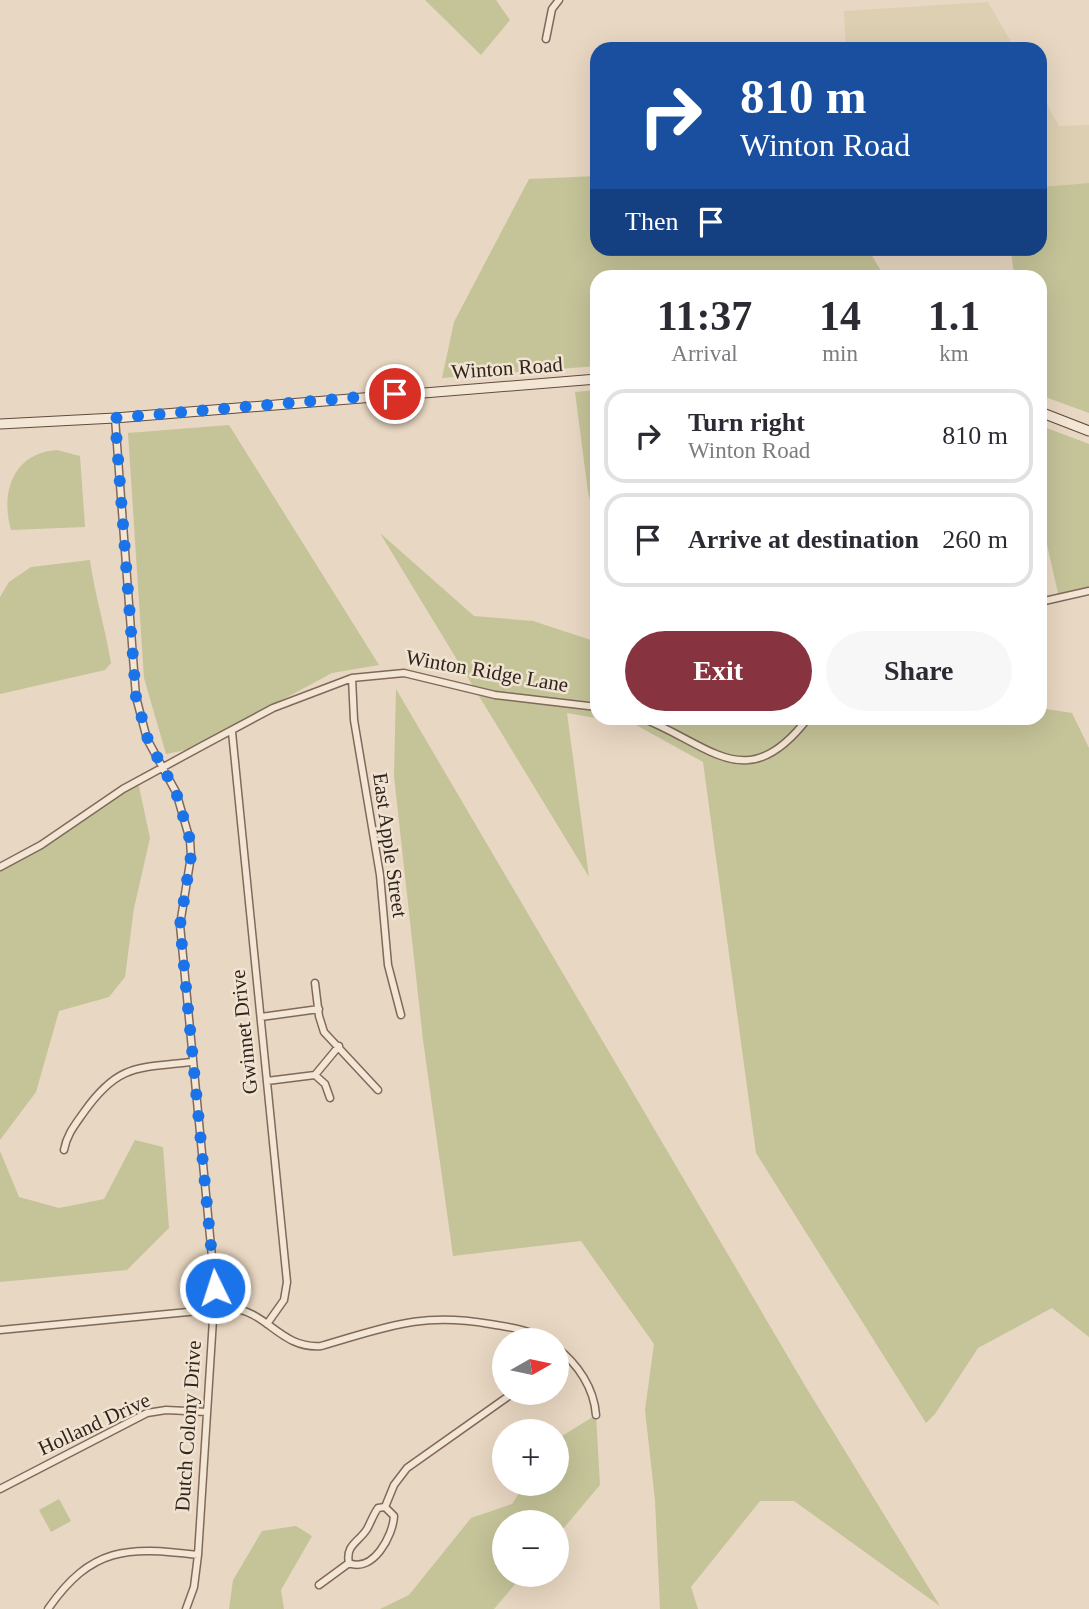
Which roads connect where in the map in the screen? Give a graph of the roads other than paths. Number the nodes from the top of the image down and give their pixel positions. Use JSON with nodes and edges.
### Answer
{"nodes":[{"id":1,"x":559,"y":0,"type":"edge"},
{"id":2,"x":546,"y":39,"type":"dead end"},
{"id":3,"x":590,"y":380,"type":"edge"},
{"id":4,"x":1047,"y":415,"type":"edge"},
{"id":5,"x":115,"y":418,"type":"junction"},
{"id":6,"x":0,"y":424,"type":"edge"},
{"id":7,"x":1089,"y":431,"type":"edge"},
{"id":8,"x":1089,"y":591,"type":"edge"},
{"id":9,"x":1047,"y":600,"type":"edge"},
{"id":10,"x":352,"y":678,"type":"junction"},
{"id":11,"x":590,"y":706,"type":"edge"},
{"id":12,"x":655,"y":725,"type":"edge"},
{"id":13,"x":802,"y":725,"type":"edge"},
{"id":14,"x":232,"y":732,"type":"junction"},
{"id":15,"x":162,"y":769,"type":"junction"},
{"id":16,"x":0,"y":867,"type":"edge"},
{"id":17,"x":315,"y":983,"type":"dead end"},
{"id":18,"x":318,"y":1009,"type":"junction"},
{"id":19,"x":401,"y":1015,"type":"dead end"},
{"id":20,"x":261,"y":1017,"type":"junction"},
{"id":21,"x":339,"y":1046,"type":"junction"},
{"id":22,"x":192,"y":1062,"type":"junction"},
{"id":23,"x":315,"y":1075,"type":"junction"},
{"id":24,"x":267,"y":1081,"type":"junction"},
{"id":25,"x":379,"y":1090,"type":"dead end"},
{"id":26,"x":330,"y":1098,"type":"dead end"},
{"id":27,"x":64,"y":1150,"type":"dead end"},
{"id":28,"x":213,"y":1310,"type":"junction"},
{"id":29,"x":267,"y":1324,"type":"junction"},
{"id":30,"x":512,"y":1328,"type":"edge"},
{"id":31,"x":0,"y":1330,"type":"edge"},
{"id":32,"x":569,"y":1361,"type":"edge"},
{"id":33,"x":496,"y":1405,"type":"edge"},
{"id":34,"x":207,"y":1412,"type":"junction"},
{"id":35,"x":596,"y":1415,"type":"dead end"},
{"id":36,"x":0,"y":1489,"type":"edge"},
{"id":37,"x":385,"y":1507,"type":"junction"},
{"id":38,"x":198,"y":1555,"type":"junction"},
{"id":39,"x":349,"y":1563,"type":"junction"},
{"id":40,"x":318,"y":1585,"type":"dead end"},
{"id":41,"x":48,"y":1609,"type":"edge"},
{"id":42,"x":186,"y":1609,"type":"edge"}],
"edges":[{"from":1,"to":2,"type":"street"},
{"from":3,"to":5,"type":"main road","name":"Winton Road"},
{"from":4,"to":7,"type":"main road"},
{"from":5,"to":6,"type":"main road","name":"Winton Road"},
{"from":5,"to":15,"type":"street","name":"Dutch Colony Drive"},
{"from":8,"to":9,"type":"street"},
{"from":10,"to":11,"type":"street","name":"Winton Ridge Lane"},
{"from":10,"to":14,"type":"street","name":"Winton Ridge Lane"},
{"from":10,"to":19,"type":"street","name":"East Apple Street"},
{"from":12,"to":13,"type":"street"},
{"from":14,"to":15,"type":"street","name":"Winton Ridge Lane"},
{"from":14,"to":20,"type":"street","name":"Gwinnet Drive"},
{"from":15,"to":16,"type":"street","name":"Winton Ridge Lane"},
{"from":15,"to":22,"type":"street","name":"Dutch Colony Drive"},
{"from":17,"to":18,"type":"street"},
{"from":18,"to":20,"type":"street"},
{"from":18,"to":21,"type":"street"},
{"from":20,"to":24,"type":"street","name":"Gwinnet Drive"},
{"from":21,"to":23,"type":"street"},
{"from":21,"to":25,"type":"street"},
{"from":22,"to":27,"type":"street"},
{"from":22,"to":28,"type":"street","name":"Dutch Colony Drive"},
{"from":23,"to":24,"type":"street"},
{"from":23,"to":26,"type":"street"},
{"from":24,"to":29,"type":"street","name":"Gwinnet Drive"},
{"from":28,"to":29,"type":"street"},
{"from":28,"to":31,"type":"street"},
{"from":28,"to":34,"type":"street","name":"Dutch Colony Drive"},
{"from":29,"to":30,"type":"street"},
{"from":32,"to":35,"type":"street"},
{"from":33,"to":37,"type":"street"},
{"from":34,"to":36,"type":"street","name":"Holland Drive"},
{"from":34,"to":38,"type":"street","name":"Dutch Colony Drive"},
{"from":37,"to":39,"type":"street"},
{"from":37,"to":39,"type":"street"},
{"from":38,"to":41,"type":"street"},
{"from":38,"to":42,"type":"street","name":"Dutch Colony Drive"},
{"from":39,"to":40,"type":"street"}]}
